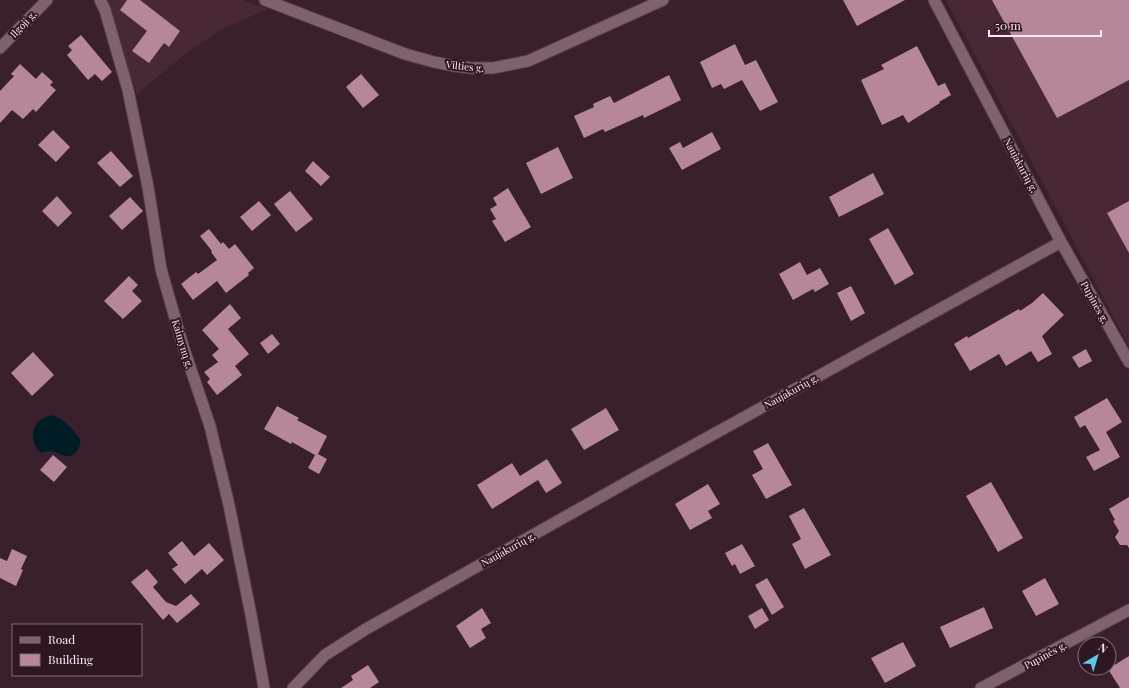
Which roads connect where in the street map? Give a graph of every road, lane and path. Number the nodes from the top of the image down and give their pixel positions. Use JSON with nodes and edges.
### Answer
{"nodes":[{"id":1,"x":47,"y":0,"type":"edge"},
{"id":2,"x":100,"y":0,"type":"edge"},
{"id":3,"x":265,"y":0,"type":"edge"},
{"id":4,"x":663,"y":0,"type":"edge"},
{"id":5,"x":934,"y":0,"type":"edge"},
{"id":6,"x":0,"y":48,"type":"edge"},
{"id":7,"x":1061,"y":242,"type":"junction"},
{"id":8,"x":1129,"y":362,"type":"edge"},
{"id":9,"x":1129,"y":610,"type":"edge"},
{"id":10,"x":264,"y":688,"type":"edge"},
{"id":11,"x":293,"y":688,"type":"edge"},
{"id":12,"x":981,"y":688,"type":"edge"}],
"edges":[{"from":1,"to":6,"type":"street","name":"Ilgoji g."},
{"from":2,"to":10,"type":"street","name":"Kaimynų g."},
{"from":3,"to":4,"type":"street","name":"Vilties g."},
{"from":5,"to":7,"type":"street","name":"Naujakurių g."},
{"from":7,"to":8,"type":"street","name":"Pupinės g."},
{"from":7,"to":11,"type":"street","name":"Naujakurių g."},
{"from":9,"to":12,"type":"street","name":"Pupinės g."}]}
